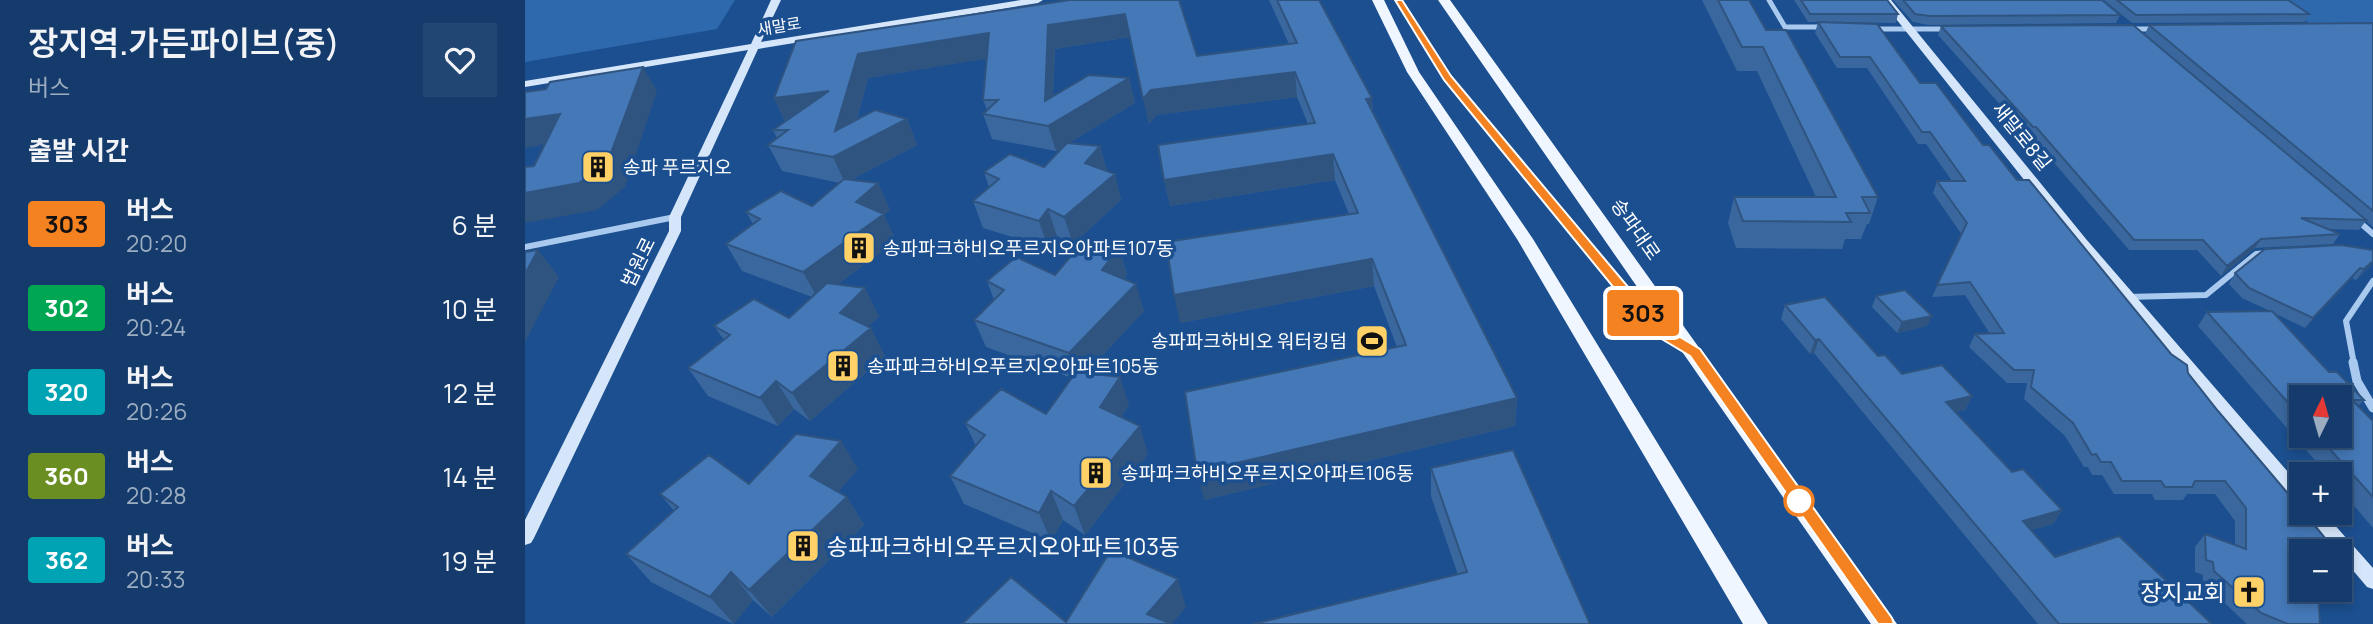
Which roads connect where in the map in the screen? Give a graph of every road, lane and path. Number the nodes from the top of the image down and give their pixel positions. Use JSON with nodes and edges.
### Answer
{"nodes":[{"id":1,"x":776,"y":0,"type":"edge"},
{"id":2,"x":1038,"y":0,"type":"edge"},
{"id":3,"x":1378,"y":0,"type":"edge"},
{"id":4,"x":1444,"y":0,"type":"edge"},
{"id":5,"x":1769,"y":0,"type":"edge"},
{"id":6,"x":1886,"y":0,"type":"edge"},
{"id":7,"x":2123,"y":22,"type":"edge"},
{"id":8,"x":1827,"y":28,"type":"edge"},
{"id":9,"x":1868,"y":29,"type":"edge"},
{"id":10,"x":1960,"y":29,"type":"edge"},
{"id":11,"x":2119,"y":29,"type":"edge"},
{"id":12,"x":2132,"y":29,"type":"junction"},
{"id":13,"x":2157,"y":29,"type":"edge"},
{"id":14,"x":1909,"y":30,"type":"junction"},
{"id":15,"x":2142,"y":37,"type":"edge"},
{"id":16,"x":754,"y":46,"type":"junction"},
{"id":17,"x":525,"y":84,"type":"edge"},
{"id":18,"x":675,"y":217,"type":"junction"},
{"id":19,"x":2354,"y":217,"type":"edge"},
{"id":20,"x":2373,"y":234,"type":"edge"},
{"id":21,"x":525,"y":247,"type":"edge"},
{"id":22,"x":2282,"y":252,"type":"edge"},
{"id":23,"x":2373,"y":281,"type":"edge"},
{"id":24,"x":2127,"y":296,"type":"junction"},
{"id":25,"x":2373,"y":408,"type":"edge"},
{"id":26,"x":2289,"y":484,"type":"edge"},
{"id":27,"x":2324,"y":525,"type":"edge"},
{"id":28,"x":525,"y":538,"type":"edge"},
{"id":29,"x":2373,"y":582,"type":"edge"},
{"id":30,"x":1756,"y":624,"type":"edge"},
{"id":31,"x":1885,"y":624,"type":"edge"}],
"edges":[{"from":1,"to":16,"type":"street","name":"법원로"},
{"from":2,"to":16,"type":"street","name":"새말로"},
{"from":3,"to":30,"type":"main road"},
{"from":4,"to":31,"type":"main road","name":"송파대로"},
{"from":5,"to":8,"type":"street"},
{"from":6,"to":14,"type":"street","name":"새말로8길"},
{"from":7,"to":12,"type":"street"},
{"from":9,"to":14,"type":"street"},
{"from":10,"to":14,"type":"street"},
{"from":11,"to":12,"type":"street"},
{"from":12,"to":13,"type":"street"},
{"from":12,"to":15,"type":"street"},
{"from":14,"to":24,"type":"street","name":"새말로8길"},
{"from":16,"to":17,"type":"street","name":"새말로"},
{"from":16,"to":18,"type":"street","name":"법원로"},
{"from":18,"to":21,"type":"street"},
{"from":18,"to":28,"type":"street","name":"법원로"},
{"from":19,"to":20,"type":"street"},
{"from":22,"to":24,"type":"street"},
{"from":23,"to":25,"type":"street"},
{"from":24,"to":26,"type":"street","name":"새말로8길"},
{"from":27,"to":29,"type":"street"}]}
